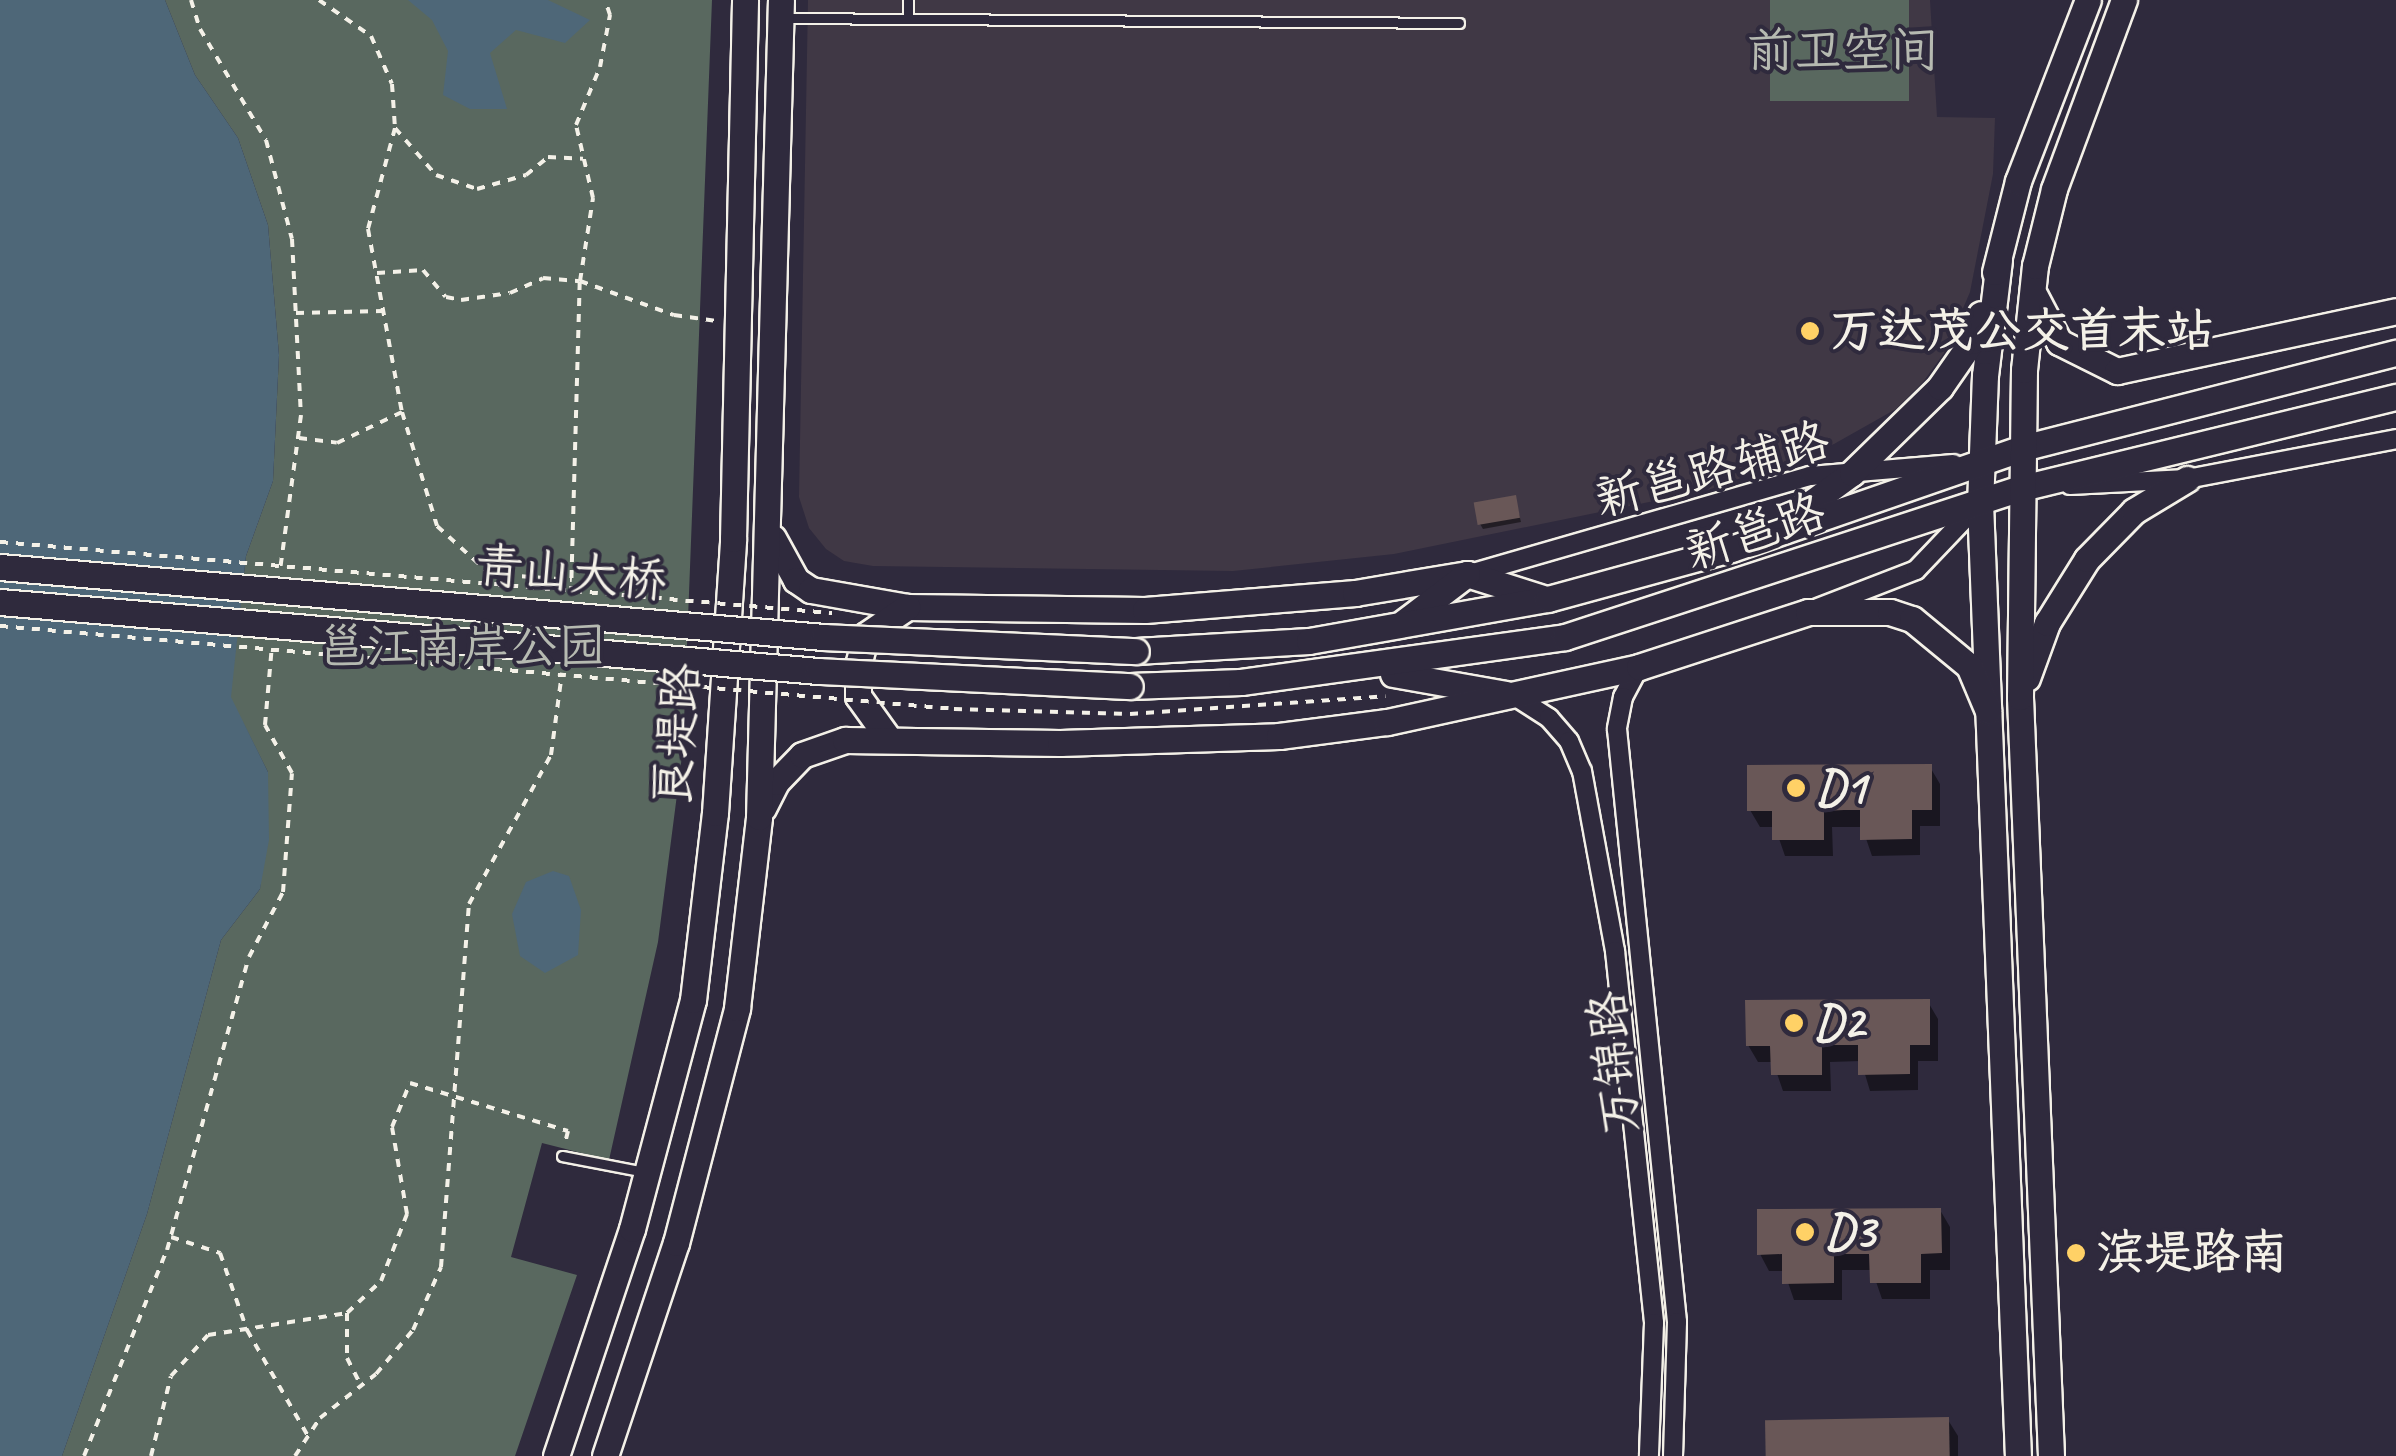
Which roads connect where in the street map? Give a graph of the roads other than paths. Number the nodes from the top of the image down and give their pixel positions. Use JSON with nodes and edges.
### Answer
{"nodes":[{"id":1,"x":745,"y":0,"type":"edge"},
{"id":2,"x":908,"y":0,"type":"edge"},
{"id":3,"x":2088,"y":0,"type":"edge"},
{"id":4,"x":2124,"y":0,"type":"edge"},
{"id":5,"x":781,"y":9,"type":"edge"},
{"id":6,"x":908,"y":19,"type":"junction"},
{"id":7,"x":1459,"y":23,"type":"dead end"},
{"id":8,"x":1999,"y":260,"type":"junction"},
{"id":9,"x":2035,"y":266,"type":"junction"},
{"id":10,"x":2396,"y":311,"type":"edge"},
{"id":11,"x":2396,"y":353,"type":"edge"},
{"id":12,"x":774,"y":390,"type":"junction"},
{"id":13,"x":735,"y":392,"type":"junction"},
{"id":14,"x":2396,"y":398,"type":"edge"},
{"id":15,"x":2396,"y":440,"type":"edge"},
{"id":16,"x":2022,"y":448,"type":"junction"},
{"id":17,"x":1980,"y":462,"type":"junction"},
{"id":18,"x":1852,"y":473,"type":"junction"},
{"id":19,"x":2187,"y":478,"type":"junction"},
{"id":20,"x":2022,"y":488,"type":"junction"},
{"id":21,"x":1980,"y":503,"type":"junction"},
{"id":22,"x":1773,"y":531,"type":"junction"},
{"id":23,"x":771,"y":533,"type":"junction"},
{"id":24,"x":0,"y":567,"type":"edge"},
{"id":25,"x":1467,"y":574,"type":"junction"},
{"id":26,"x":1548,"y":599,"type":"junction"},
{"id":27,"x":0,"y":602,"type":"edge"},
{"id":28,"x":907,"y":607,"type":"junction"},
{"id":29,"x":1808,"y":612,"type":"junction"},
{"id":30,"x":1392,"y":628,"type":"junction"},
{"id":31,"x":1136,"y":650,"type":"joint"},
{"id":32,"x":1639,"y":668,"type":"junction"},
{"id":33,"x":1353,"y":670,"type":"junction"},
{"id":34,"x":1130,"y":686,"type":"joint"},
{"id":35,"x":1513,"y":696,"type":"junction"},
{"id":36,"x":2020,"y":697,"type":"junction"},
{"id":37,"x":1988,"y":711,"type":"junction"},
{"id":38,"x":886,"y":735,"type":"junction"},
{"id":39,"x":759,"y":818,"type":"junction"},
{"id":40,"x":562,"y":1156,"type":"road end"},
{"id":41,"x":648,"y":1172,"type":"junction"},
{"id":42,"x":556,"y":1456,"type":"edge"},
{"id":43,"x":605,"y":1456,"type":"edge"},
{"id":44,"x":1649,"y":1456,"type":"edge"},
{"id":45,"x":1672,"y":1456,"type":"edge"},
{"id":46,"x":2018,"y":1456,"type":"edge"},
{"id":47,"x":2050,"y":1456,"type":"edge"}],
"edges":[{"from":1,"to":13,"type":"main road","name":"良堤路"},
{"from":2,"to":6,"type":"lane"},
{"from":3,"to":8,"type":"main road"},
{"from":4,"to":9,"type":"main road"},
{"from":5,"to":6,"type":"lane"},
{"from":5,"to":12,"type":"main road","name":"良堤路"},
{"from":6,"to":7,"type":"lane"},
{"from":8,"to":17,"type":"main road"},
{"from":8,"to":18,"type":"main road"},
{"from":9,"to":10,"type":"main road"},
{"from":9,"to":16,"type":"main road"},
{"from":11,"to":16,"type":"main road","name":"新邕路"},
{"from":12,"to":13,"type":"main road"},
{"from":12,"to":23,"type":"main road","name":"良堤路"},
{"from":13,"to":41,"type":"main road","name":"良堤路"},
{"from":14,"to":20,"type":"main road","name":"新邕路"},
{"from":15,"to":19,"type":"street"},
{"from":16,"to":17,"type":"main road","name":"新邕路"},
{"from":16,"to":20,"type":"main road"},
{"from":17,"to":18,"type":"street","name":"新邕路辅路"},
{"from":17,"to":21,"type":"main road"},
{"from":17,"to":22,"type":"main road","name":"新邕路"},
{"from":18,"to":22,"type":"main road"},
{"from":18,"to":25,"type":"street","name":"新邕路辅路"},
{"from":19,"to":20,"type":"street"},
{"from":19,"to":36,"type":"main road"},
{"from":20,"to":21,"type":"main road","name":"新邕路"},
{"from":20,"to":36,"type":"main road"},
{"from":21,"to":29,"type":"street"},
{"from":21,"to":33,"type":"main road","name":"新邕路"},
{"from":21,"to":37,"type":"main road"},
{"from":22,"to":26,"type":"main road","name":"新邕路"},
{"from":23,"to":28,"type":"main road"},
{"from":23,"to":39,"type":"main road","name":"良堤路"},
{"from":24,"to":31,"type":"main road","name":"青山大桥","bridge":true},
{"from":25,"to":26,"type":"main road"},
{"from":25,"to":28,"type":"main road"},
{"from":25,"to":30,"type":"main road"},
{"from":26,"to":30,"type":"main road","name":"新邕路"},
{"from":27,"to":34,"type":"main road","name":"青山大桥","bridge":true},
{"from":28,"to":38,"type":"main road"},
{"from":29,"to":32,"type":"main road"},
{"from":29,"to":37,"type":"main road"},
{"from":30,"to":31,"type":"main road","name":"新邕路"},
{"from":32,"to":35,"type":"main road"},
{"from":32,"to":45,"type":"street","name":"万锦路"},
{"from":33,"to":34,"type":"main road","name":"新邕路"},
{"from":33,"to":35,"type":"main road"},
{"from":35,"to":38,"type":"main road"},
{"from":35,"to":44,"type":"street","name":"万锦路"},
{"from":36,"to":47,"type":"main road"},
{"from":37,"to":46,"type":"main road"},
{"from":38,"to":39,"type":"main road"},
{"from":39,"to":43,"type":"main road","name":"良堤路"},
{"from":40,"to":41,"type":"lane"},
{"from":41,"to":42,"type":"main road","name":"良堤路"}]}
